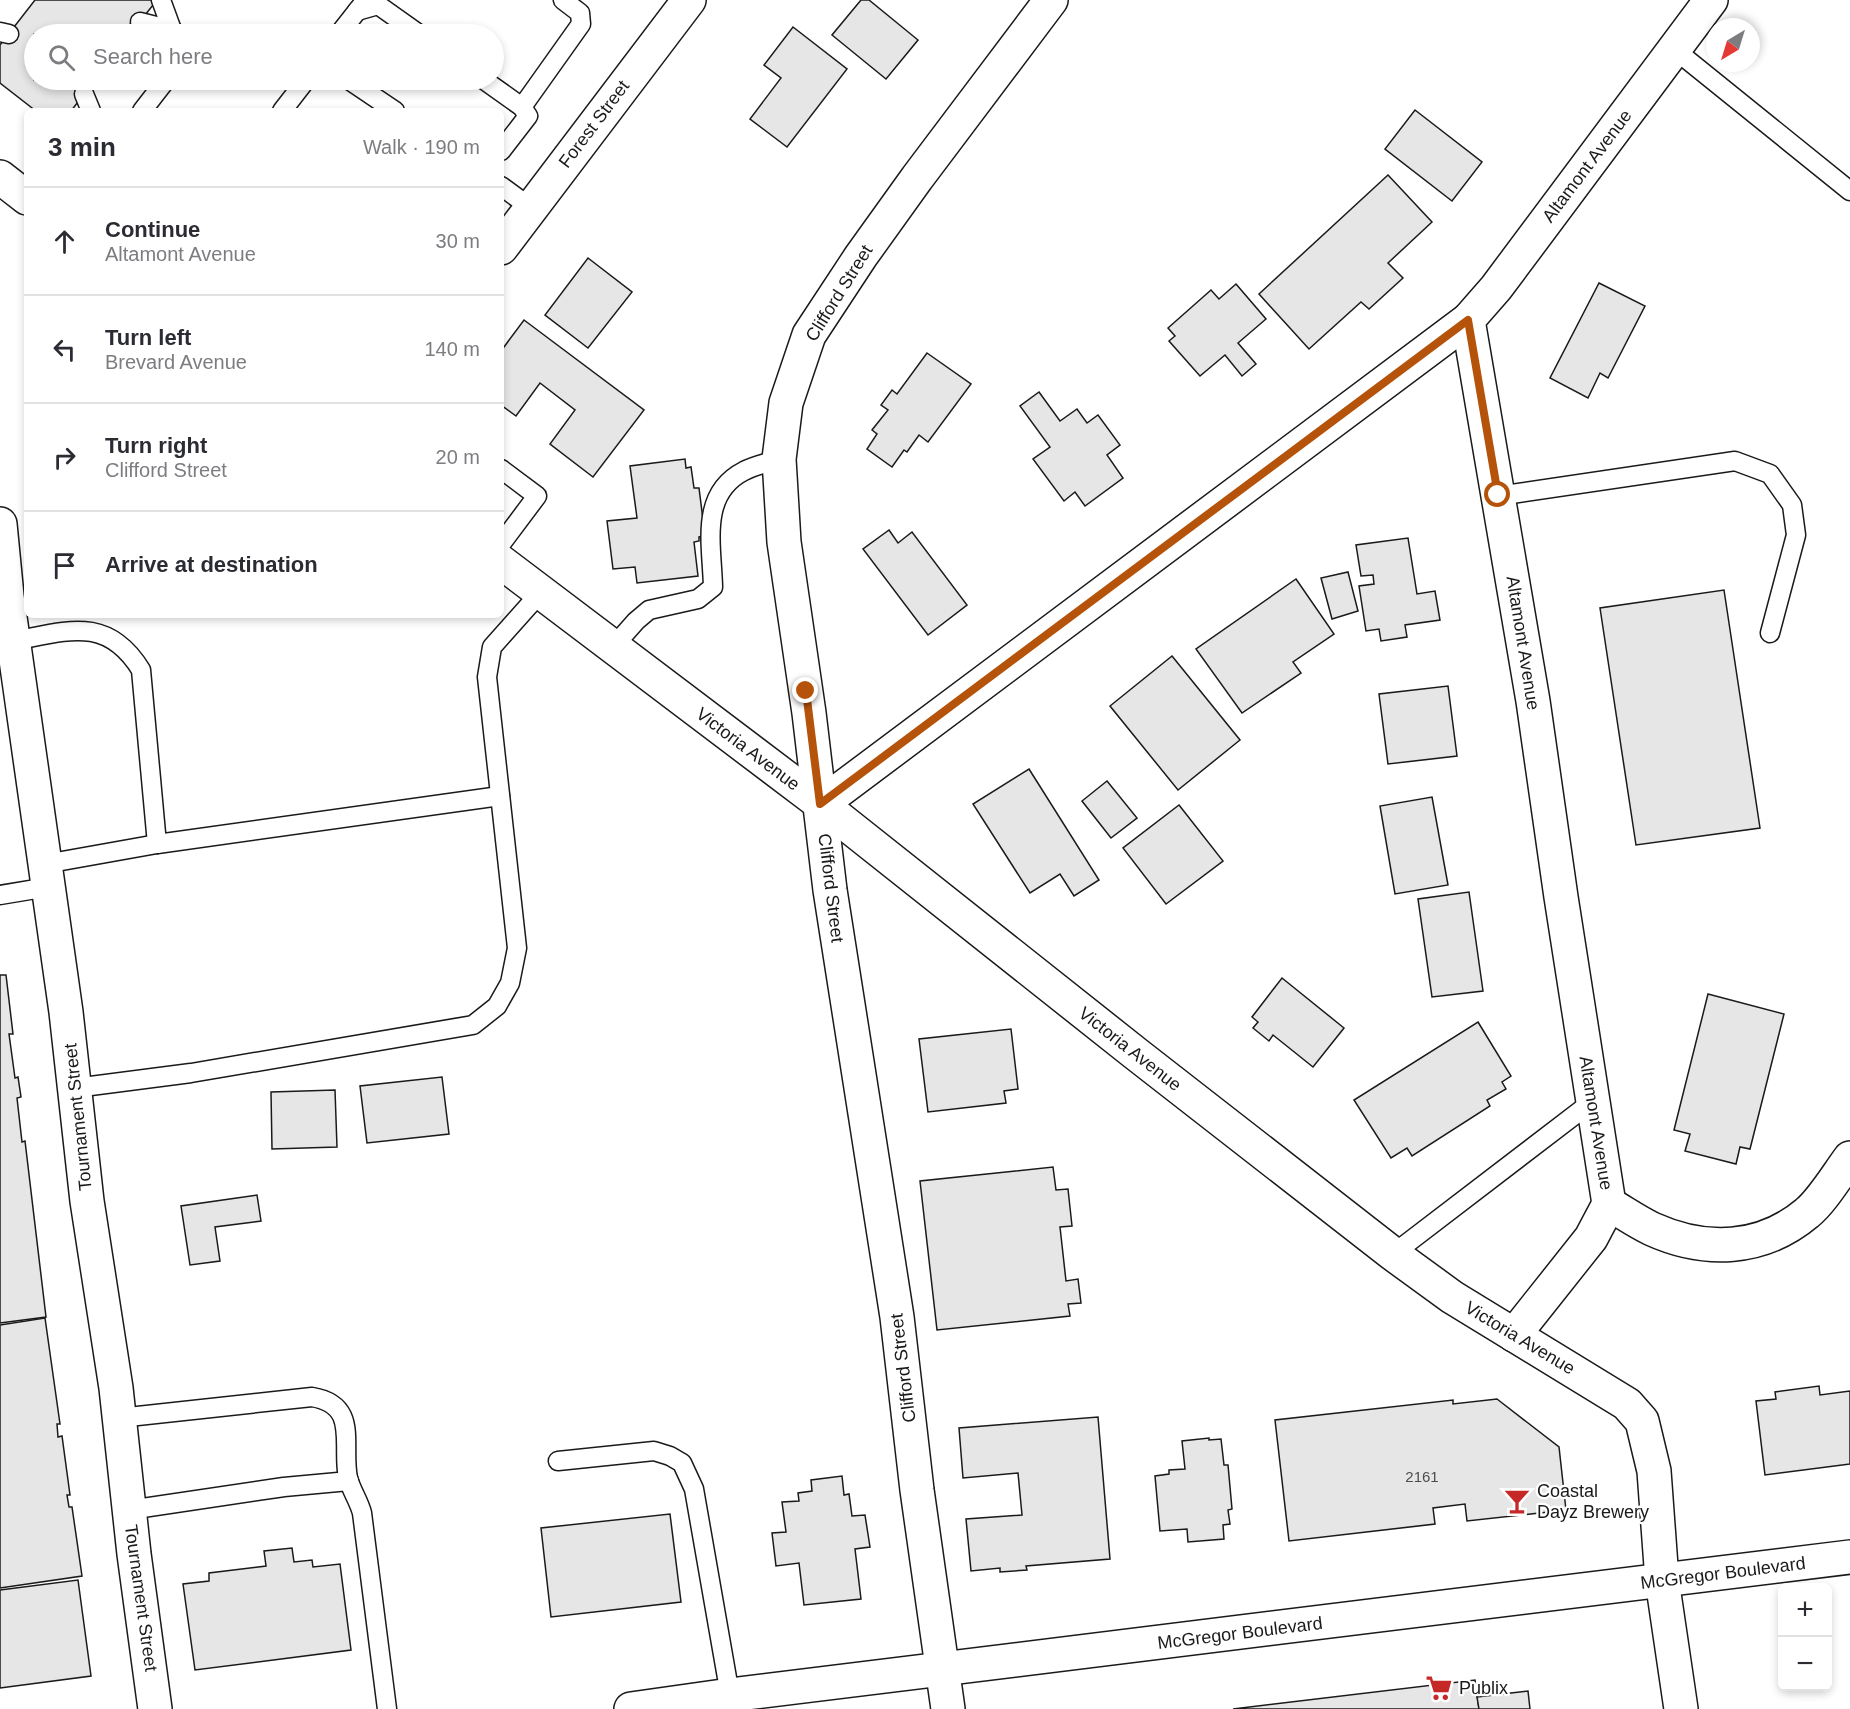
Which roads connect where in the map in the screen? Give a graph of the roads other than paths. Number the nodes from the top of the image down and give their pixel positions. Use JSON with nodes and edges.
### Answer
{"nodes":[{"id":1,"x":160,"y":0,"type":"edge"},
{"id":2,"x":689,"y":0,"type":"edge"},
{"id":3,"x":1051,"y":0,"type":"edge"},
{"id":4,"x":1711,"y":0,"type":"edge"},
{"id":5,"x":567,"y":1,"type":"edge"},
{"id":6,"x":362,"y":5,"type":"edge"},
{"id":7,"x":140,"y":22,"type":"dead end"},
{"id":8,"x":147,"y":24,"type":"edge"},
{"id":9,"x":171,"y":24,"type":"edge"},
{"id":10,"x":347,"y":24,"type":"edge"},
{"id":11,"x":405,"y":24,"type":"edge"},
{"id":12,"x":1674,"y":49,"type":"junction"},
{"id":13,"x":158,"y":90,"type":"edge"},
{"id":14,"x":298,"y":90,"type":"edge"},
{"id":15,"x":365,"y":90,"type":"edge"},
{"id":16,"x":497,"y":90,"type":"edge"},
{"id":17,"x":84,"y":94,"type":"dead end"},
{"id":18,"x":522,"y":107,"type":"junction"},
{"id":19,"x":90,"y":108,"type":"edge"},
{"id":20,"x":144,"y":108,"type":"edge"},
{"id":21,"x":284,"y":108,"type":"edge"},
{"id":22,"x":391,"y":108,"type":"edge"},
{"id":23,"x":504,"y":147,"type":"edge"},
{"id":24,"x":0,"y":177,"type":"edge"},
{"id":25,"x":504,"y":188,"type":"edge"},
{"id":26,"x":1850,"y":191,"type":"edge"},
{"id":27,"x":24,"y":196,"type":"edge"},
{"id":28,"x":531,"y":208,"type":"junction"},
{"id":29,"x":504,"y":244,"type":"edge"},
{"id":30,"x":1468,"y":320,"type":"junction"},
{"id":31,"x":779,"y":459,"type":"junction"},
{"id":32,"x":504,"y":471,"type":"edge"},
{"id":33,"x":1498,"y":495,"type":"junction"},
{"id":34,"x":0,"y":524,"type":"edge"},
{"id":35,"x":504,"y":540,"type":"edge"},
{"id":36,"x":504,"y":564,"type":"edge"},
{"id":37,"x":541,"y":592,"type":"junction"},
{"id":38,"x":1770,"y":633,"type":"dead end"},
{"id":39,"x":14,"y":640,"type":"junction"},
{"id":40,"x":613,"y":647,"type":"junction"},
{"id":41,"x":500,"y":796,"type":"junction"},
{"id":42,"x":820,"y":804,"type":"junction"},
{"id":43,"x":157,"y":844,"type":"junction"},
{"id":44,"x":47,"y":876,"type":"junction"},
{"id":45,"x":3,"y":891,"type":"edge"},
{"id":46,"x":75,"y":1088,"type":"junction"},
{"id":47,"x":1593,"y":1101,"type":"junction"},
{"id":48,"x":1850,"y":1158,"type":"edge"},
{"id":49,"x":1608,"y":1204,"type":"junction"},
{"id":50,"x":1393,"y":1254,"type":"junction"},
{"id":51,"x":1514,"y":1335,"type":"junction"},
{"id":52,"x":118,"y":1418,"type":"junction"},
{"id":53,"x":558,"y":1461,"type":"dead end"},
{"id":54,"x":349,"y":1481,"type":"junction"},
{"id":55,"x":129,"y":1510,"type":"junction"},
{"id":56,"x":1850,"y":1557,"type":"edge"},
{"id":57,"x":1662,"y":1580,"type":"junction"},
{"id":58,"x":942,"y":1670,"type":"junction"},
{"id":59,"x":730,"y":1695,"type":"junction"},
{"id":60,"x":155,"y":1709,"type":"edge"},
{"id":61,"x":387,"y":1709,"type":"edge"},
{"id":62,"x":631,"y":1709,"type":"edge"},
{"id":63,"x":948,"y":1709,"type":"edge"},
{"id":64,"x":1681,"y":1709,"type":"edge"}],
"edges":[{"from":1,"to":9,"type":"lane"},
{"from":2,"to":28,"type":"street","name":"Forest Street"},
{"from":3,"to":31,"type":"street","name":"Clifford Street"},
{"from":4,"to":12,"type":"street","name":"Altamont Avenue"},
{"from":5,"to":18,"type":"lane"},
{"from":6,"to":10,"type":"lane"},
{"from":6,"to":11,"type":"lane"},
{"from":7,"to":8,"type":"lane"},
{"from":12,"to":26,"type":"lane"},
{"from":12,"to":30,"type":"street","name":"Altamont Avenue"},
{"from":13,"to":20,"type":"lane"},
{"from":14,"to":21,"type":"lane"},
{"from":15,"to":22,"type":"lane"},
{"from":16,"to":18,"type":"lane"},
{"from":17,"to":19,"type":"lane"},
{"from":18,"to":23,"type":"lane"},
{"from":24,"to":27,"type":"street"},
{"from":25,"to":28,"type":"lane"},
{"from":28,"to":29,"type":"street","name":"Forest Street"},
{"from":30,"to":33,"type":"street","name":"Altamont Avenue"},
{"from":30,"to":42,"type":"street"},
{"from":31,"to":40,"type":"lane"},
{"from":31,"to":42,"type":"street","name":"Clifford Street"},
{"from":32,"to":35,"type":"lane"},
{"from":33,"to":38,"type":"lane"},
{"from":33,"to":47,"type":"street","name":"Altamont Avenue"},
{"from":34,"to":39,"type":"street","name":"Tournament Street"},
{"from":36,"to":37,"type":"street","name":"Victoria Avenue"},
{"from":37,"to":40,"type":"street","name":"Victoria Avenue"},
{"from":37,"to":41,"type":"lane"},
{"from":39,"to":43,"type":"lane"},
{"from":39,"to":44,"type":"street","name":"Tournament Street"},
{"from":40,"to":42,"type":"street","name":"Victoria Avenue"},
{"from":41,"to":43,"type":"lane"},
{"from":41,"to":46,"type":"lane"},
{"from":42,"to":50,"type":"street","name":"Victoria Avenue"},
{"from":42,"to":58,"type":"street","name":"Clifford Street"},
{"from":43,"to":44,"type":"lane"},
{"from":44,"to":45,"type":"lane"},
{"from":44,"to":46,"type":"street","name":"Tournament Street"},
{"from":46,"to":52,"type":"street","name":"Tournament Street"},
{"from":47,"to":49,"type":"street","name":"Altamont Avenue"},
{"from":47,"to":50,"type":"lane"},
{"from":48,"to":49,"type":"street"},
{"from":49,"to":51,"type":"street","name":"Altamont Avenue"},
{"from":50,"to":51,"type":"street","name":"Victoria Avenue"},
{"from":51,"to":57,"type":"street","name":"Victoria Avenue"},
{"from":52,"to":54,"type":"lane"},
{"from":52,"to":55,"type":"street","name":"Tournament Street"},
{"from":53,"to":59,"type":"lane"},
{"from":54,"to":55,"type":"lane"},
{"from":54,"to":61,"type":"lane"},
{"from":55,"to":60,"type":"street","name":"Tournament Street"},
{"from":56,"to":57,"type":"street","name":"McGregor Boulevard"},
{"from":57,"to":58,"type":"street","name":"McGregor Boulevard"},
{"from":57,"to":64,"type":"street"},
{"from":58,"to":59,"type":"street","name":"McGregor Boulevard"},
{"from":58,"to":63,"type":"street","name":"Clifford Street"},
{"from":59,"to":62,"type":"street","name":"McGregor Boulevard"}]}
